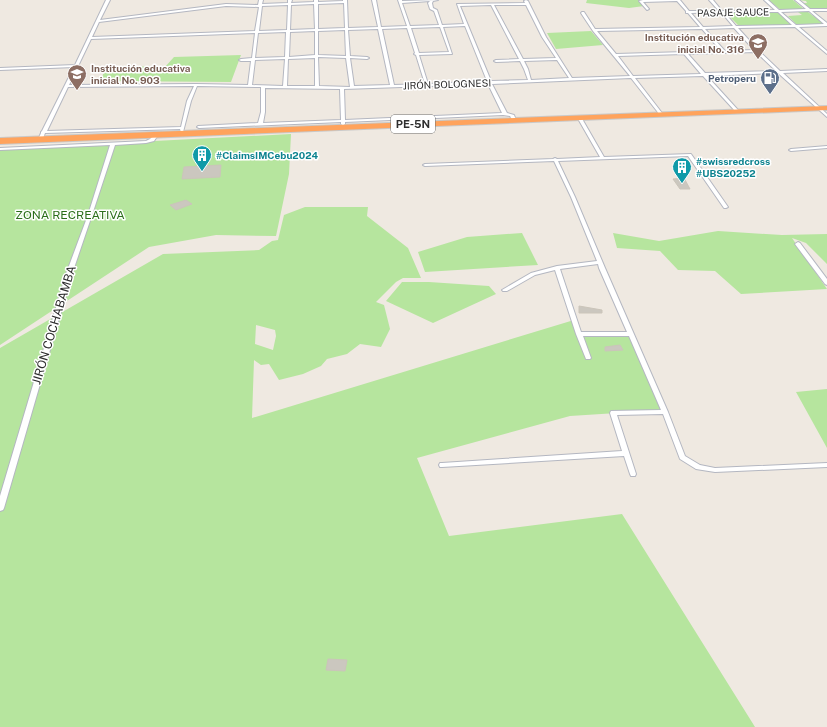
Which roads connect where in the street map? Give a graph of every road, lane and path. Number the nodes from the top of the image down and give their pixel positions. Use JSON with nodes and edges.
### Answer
{"nodes":[{"id":1,"x":108,"y":0,"type":"edge"},
{"id":2,"x":261,"y":0,"type":"edge"},
{"id":3,"x":374,"y":0,"type":"edge"},
{"id":4,"x":432,"y":0,"type":"edge"},
{"id":5,"x":436,"y":0,"type":"edge"},
{"id":6,"x":525,"y":0,"type":"edge"},
{"id":7,"x":678,"y":0,"type":"edge"},
{"id":8,"x":710,"y":0,"type":"edge"},
{"id":9,"x":766,"y":0,"type":"edge"},
{"id":10,"x":797,"y":0,"type":"edge"},
{"id":11,"x":345,"y":1,"type":"edge"},
{"id":12,"x":400,"y":1,"type":"edge"},
{"id":13,"x":290,"y":2,"type":"edge"},
{"id":14,"x":316,"y":2,"type":"edge"},
{"id":15,"x":527,"y":4,"type":"junction"},
{"id":16,"x":260,"y":5,"type":"junction"},
{"id":17,"x":492,"y":5,"type":"junction"},
{"id":18,"x":647,"y":9,"type":"dead end"},
{"id":19,"x":827,"y":10,"type":"edge"},
{"id":20,"x":780,"y":11,"type":"junction"},
{"id":21,"x":810,"y":11,"type":"junction"},
{"id":22,"x":687,"y":12,"type":"junction"},
{"id":23,"x":722,"y":12,"type":"junction"},
{"id":24,"x":583,"y":13,"type":"dead end"},
{"id":25,"x":97,"y":21,"type":"junction"},
{"id":26,"x":465,"y":25,"type":"junction"},
{"id":27,"x":827,"y":25,"type":"edge"},
{"id":28,"x":441,"y":26,"type":"junction"},
{"id":29,"x":701,"y":27,"type":"junction"},
{"id":30,"x":735,"y":27,"type":"junction"},
{"id":31,"x":797,"y":27,"type":"junction"},
{"id":32,"x":380,"y":28,"type":"junction"},
{"id":33,"x":407,"y":28,"type":"junction"},
{"id":34,"x":346,"y":29,"type":"junction"},
{"id":35,"x":594,"y":30,"type":"junction"},
{"id":36,"x":316,"y":31,"type":"junction"},
{"id":37,"x":258,"y":32,"type":"junction"},
{"id":38,"x":288,"y":32,"type":"junction"},
{"id":39,"x":89,"y":38,"type":"junction"},
{"id":40,"x":825,"y":49,"type":"edge"},
{"id":41,"x":758,"y":51,"type":"junction"},
{"id":42,"x":724,"y":52,"type":"junction"},
{"id":43,"x":685,"y":53,"type":"junction"},
{"id":44,"x":827,"y":53,"type":"edge"},
{"id":45,"x":416,"y":54,"type":"junction"},
{"id":46,"x":616,"y":55,"type":"junction"},
{"id":47,"x":348,"y":56,"type":"junction"},
{"id":48,"x":316,"y":57,"type":"junction"},
{"id":49,"x":286,"y":58,"type":"junction"},
{"id":50,"x":367,"y":58,"type":"dead end"},
{"id":51,"x":254,"y":59,"type":"junction"},
{"id":52,"x":558,"y":59,"type":"junction"},
{"id":53,"x":241,"y":60,"type":"dead end"},
{"id":54,"x":522,"y":60,"type":"junction"},
{"id":55,"x":496,"y":61,"type":"dead end"},
{"id":56,"x":76,"y":66,"type":"junction"},
{"id":57,"x":0,"y":69,"type":"edge"},
{"id":58,"x":827,"y":70,"type":"edge"},
{"id":59,"x":780,"y":72,"type":"junction"},
{"id":60,"x":706,"y":75,"type":"junction"},
{"id":61,"x":633,"y":78,"type":"junction"},
{"id":62,"x":571,"y":79,"type":"junction"},
{"id":63,"x":530,"y":81,"type":"junction"},
{"id":64,"x":489,"y":82,"type":"junction"},
{"id":65,"x":196,"y":85,"type":"junction"},
{"id":66,"x":427,"y":85,"type":"junction"},
{"id":67,"x":66,"y":86,"type":"junction"},
{"id":68,"x":250,"y":86,"type":"junction"},
{"id":69,"x":264,"y":86,"type":"junction"},
{"id":70,"x":285,"y":86,"type":"junction"},
{"id":71,"x":392,"y":86,"type":"junction"},
{"id":72,"x":316,"y":87,"type":"junction"},
{"id":73,"x":352,"y":87,"type":"junction"},
{"id":74,"x":342,"y":88,"type":"junction"},
{"id":75,"x":824,"y":108,"type":"edge"},
{"id":76,"x":737,"y":111,"type":"junction"},
{"id":77,"x":505,"y":114,"type":"junction"},
{"id":78,"x":661,"y":114,"type":"junction"},
{"id":79,"x":827,"y":116,"type":"edge"},
{"id":80,"x":578,"y":117,"type":"junction"},
{"id":81,"x":514,"y":120,"type":"junction"},
{"id":82,"x":344,"y":124,"type":"junction"},
{"id":83,"x":199,"y":127,"type":"dead end"},
{"id":84,"x":261,"y":128,"type":"junction"},
{"id":85,"x":182,"y":131,"type":"junction"},
{"id":86,"x":156,"y":135,"type":"junction"},
{"id":87,"x":42,"y":136,"type":"junction"},
{"id":88,"x":0,"y":141,"type":"edge"},
{"id":89,"x":113,"y":143,"type":"junction"},
{"id":90,"x":827,"y":147,"type":"edge"},
{"id":91,"x":0,"y":149,"type":"edge"},
{"id":92,"x":791,"y":150,"type":"dead end"},
{"id":93,"x":602,"y":158,"type":"junction"},
{"id":94,"x":554,"y":160,"type":"junction"},
{"id":95,"x":425,"y":165,"type":"dead end"},
{"id":96,"x":726,"y":207,"type":"dead end"},
{"id":97,"x":798,"y":244,"type":"dead end"},
{"id":98,"x":600,"y":262,"type":"junction"},
{"id":99,"x":557,"y":268,"type":"junction"},
{"id":100,"x":827,"y":283,"type":"edge"},
{"id":101,"x":505,"y":290,"type":"dead end"},
{"id":102,"x":579,"y":334,"type":"junction"},
{"id":103,"x":630,"y":334,"type":"junction"},
{"id":104,"x":588,"y":358,"type":"dead end"},
{"id":105,"x":664,"y":412,"type":"junction"},
{"id":106,"x":626,"y":453,"type":"junction"},
{"id":107,"x":442,"y":465,"type":"dead end"},
{"id":108,"x":827,"y":466,"type":"edge"},
{"id":109,"x":633,"y":474,"type":"dead end"},
{"id":110,"x":0,"y":508,"type":"edge"}],
"edges":[{"from":1,"to":25,"type":"street"},
{"from":2,"to":16,"type":"street"},
{"from":3,"to":32,"type":"street"},
{"from":4,"to":5,"type":"street"},
{"from":4,"to":12,"type":"street"},
{"from":4,"to":28,"type":"street"},
{"from":6,"to":15,"type":"street"},
{"from":7,"to":18,"type":"street"},
{"from":7,"to":22,"type":"street"},
{"from":8,"to":23,"type":"street"},
{"from":9,"to":20,"type":"street"},
{"from":10,"to":21,"type":"street"},
{"from":11,"to":14,"type":"street"},
{"from":11,"to":34,"type":"street"},
{"from":12,"to":33,"type":"street"},
{"from":13,"to":14,"type":"street"},
{"from":13,"to":16,"type":"street"},
{"from":13,"to":38,"type":"street"},
{"from":14,"to":36,"type":"street"},
{"from":15,"to":17,"type":"street"},
{"from":15,"to":52,"type":"street"},
{"from":16,"to":25,"type":"street"},
{"from":16,"to":37,"type":"street"},
{"from":17,"to":26,"type":"street"},
{"from":17,"to":54,"type":"street"},
{"from":19,"to":21,"type":"street","name":"PASAJE SAUCE"},
{"from":20,"to":21,"type":"street","name":"PASAJE SAUCE"},
{"from":20,"to":23,"type":"street","name":"PASAJE SAUCE"},
{"from":20,"to":31,"type":"street"},
{"from":21,"to":27,"type":"street"},
{"from":22,"to":23,"type":"street","name":"PASAJE SAUCE"},
{"from":22,"to":29,"type":"street"},
{"from":23,"to":30,"type":"street"},
{"from":24,"to":35,"type":"street"},
{"from":25,"to":39,"type":"street"},
{"from":26,"to":28,"type":"street"},
{"from":26,"to":64,"type":"street"},
{"from":27,"to":31,"type":"street"},
{"from":28,"to":33,"type":"street"},
{"from":28,"to":45,"type":"street"},
{"from":29,"to":30,"type":"street"},
{"from":29,"to":35,"type":"street"},
{"from":29,"to":42,"type":"street"},
{"from":30,"to":31,"type":"street"},
{"from":30,"to":41,"type":"street"},
{"from":31,"to":40,"type":"street"},
{"from":32,"to":33,"type":"street"},
{"from":32,"to":34,"type":"street"},
{"from":32,"to":71,"type":"street"},
{"from":33,"to":45,"type":"street"},
{"from":34,"to":36,"type":"street"},
{"from":34,"to":47,"type":"street"},
{"from":35,"to":46,"type":"street"},
{"from":36,"to":38,"type":"street"},
{"from":36,"to":48,"type":"street"},
{"from":37,"to":38,"type":"street"},
{"from":37,"to":39,"type":"street"},
{"from":37,"to":51,"type":"street"},
{"from":38,"to":49,"type":"street"},
{"from":39,"to":56,"type":"street"},
{"from":40,"to":44,"type":"street"},
{"from":41,"to":42,"type":"street"},
{"from":41,"to":59,"type":"street"},
{"from":42,"to":43,"type":"street"},
{"from":43,"to":46,"type":"street"},
{"from":43,"to":60,"type":"street"},
{"from":45,"to":66,"type":"street"},
{"from":46,"to":61,"type":"street"},
{"from":47,"to":48,"type":"street"},
{"from":47,"to":50,"type":"street"},
{"from":47,"to":73,"type":"street"},
{"from":48,"to":49,"type":"street"},
{"from":48,"to":72,"type":"street"},
{"from":49,"to":51,"type":"street"},
{"from":49,"to":70,"type":"street"},
{"from":51,"to":53,"type":"street"},
{"from":51,"to":68,"type":"street"},
{"from":52,"to":54,"type":"street"},
{"from":52,"to":62,"type":"street"},
{"from":54,"to":55,"type":"street"},
{"from":54,"to":63,"type":"street"},
{"from":56,"to":57,"type":"street"},
{"from":56,"to":67,"type":"street"},
{"from":58,"to":59,"type":"street","name":"JIRÓN BOLOGNESI"},
{"from":59,"to":60,"type":"street","name":"JIRÓN BOLOGNESI"},
{"from":59,"to":75,"type":"street"},
{"from":60,"to":61,"type":"street","name":"JIRÓN BOLOGNESI"},
{"from":60,"to":76,"type":"street"},
{"from":61,"to":62,"type":"street","name":"JIRÓN BOLOGNESI"},
{"from":61,"to":78,"type":"street"},
{"from":62,"to":63,"type":"street","name":"JIRÓN BOLOGNESI"},
{"from":63,"to":64,"type":"street","name":"JIRÓN BOLOGNESI"},
{"from":64,"to":66,"type":"street","name":"JIRÓN BOLOGNESI"},
{"from":64,"to":77,"type":"street"},
{"from":65,"to":67,"type":"street","name":"JIRÓN BOLOGNESI"},
{"from":65,"to":68,"type":"street","name":"JIRÓN BOLOGNESI"},
{"from":65,"to":85,"type":"street"},
{"from":66,"to":71,"type":"street","name":"JIRÓN BOLOGNESI"},
{"from":67,"to":87,"type":"street"},
{"from":68,"to":69,"type":"street","name":"JIRÓN BOLOGNESI"},
{"from":69,"to":70,"type":"street","name":"JIRÓN BOLOGNESI"},
{"from":69,"to":84,"type":"street"},
{"from":70,"to":72,"type":"street","name":"JIRÓN BOLOGNESI"},
{"from":71,"to":73,"type":"street","name":"JIRÓN BOLOGNESI"},
{"from":72,"to":74,"type":"street","name":"JIRÓN BOLOGNESI"},
{"from":73,"to":74,"type":"street","name":"JIRÓN BOLOGNESI"},
{"from":74,"to":82,"type":"street"},
{"from":75,"to":76,"type":"highway","number":"PE-5N"},
{"from":75,"to":79,"type":"street"},
{"from":76,"to":78,"type":"highway","number":"PE-5N"},
{"from":77,"to":81,"type":"street"},
{"from":77,"to":82,"type":"street"},
{"from":78,"to":80,"type":"highway","number":"PE-5N"},
{"from":80,"to":81,"type":"highway","number":"PE-5N"},
{"from":80,"to":93,"type":"street"},
{"from":81,"to":82,"type":"highway","number":"PE-5N"},
{"from":82,"to":84,"type":"highway","number":"PE-5N"},
{"from":83,"to":84,"type":"street"},
{"from":84,"to":85,"type":"highway","number":"PE-5N"},
{"from":85,"to":86,"type":"highway","number":"PE-5N"},
{"from":85,"to":87,"type":"street"},
{"from":86,"to":87,"type":"highway","number":"PE-5N"},
{"from":86,"to":89,"type":"street"},
{"from":87,"to":88,"type":"highway","number":"PE-5N"},
{"from":89,"to":91,"type":"street"},
{"from":89,"to":110,"type":"street","name":"JIRÓN COCHABAMBA"},
{"from":90,"to":92,"type":"street"},
{"from":93,"to":94,"type":"street"},
{"from":93,"to":96,"type":"street"},
{"from":94,"to":95,"type":"street"},
{"from":94,"to":98,"type":"street"},
{"from":97,"to":100,"type":"street"},
{"from":98,"to":99,"type":"street"},
{"from":98,"to":103,"type":"street"},
{"from":99,"to":101,"type":"street"},
{"from":99,"to":102,"type":"street"},
{"from":102,"to":103,"type":"street"},
{"from":102,"to":104,"type":"street"},
{"from":103,"to":105,"type":"street"},
{"from":105,"to":106,"type":"street"},
{"from":105,"to":108,"type":"street"},
{"from":106,"to":107,"type":"street"},
{"from":106,"to":109,"type":"street"}]}
